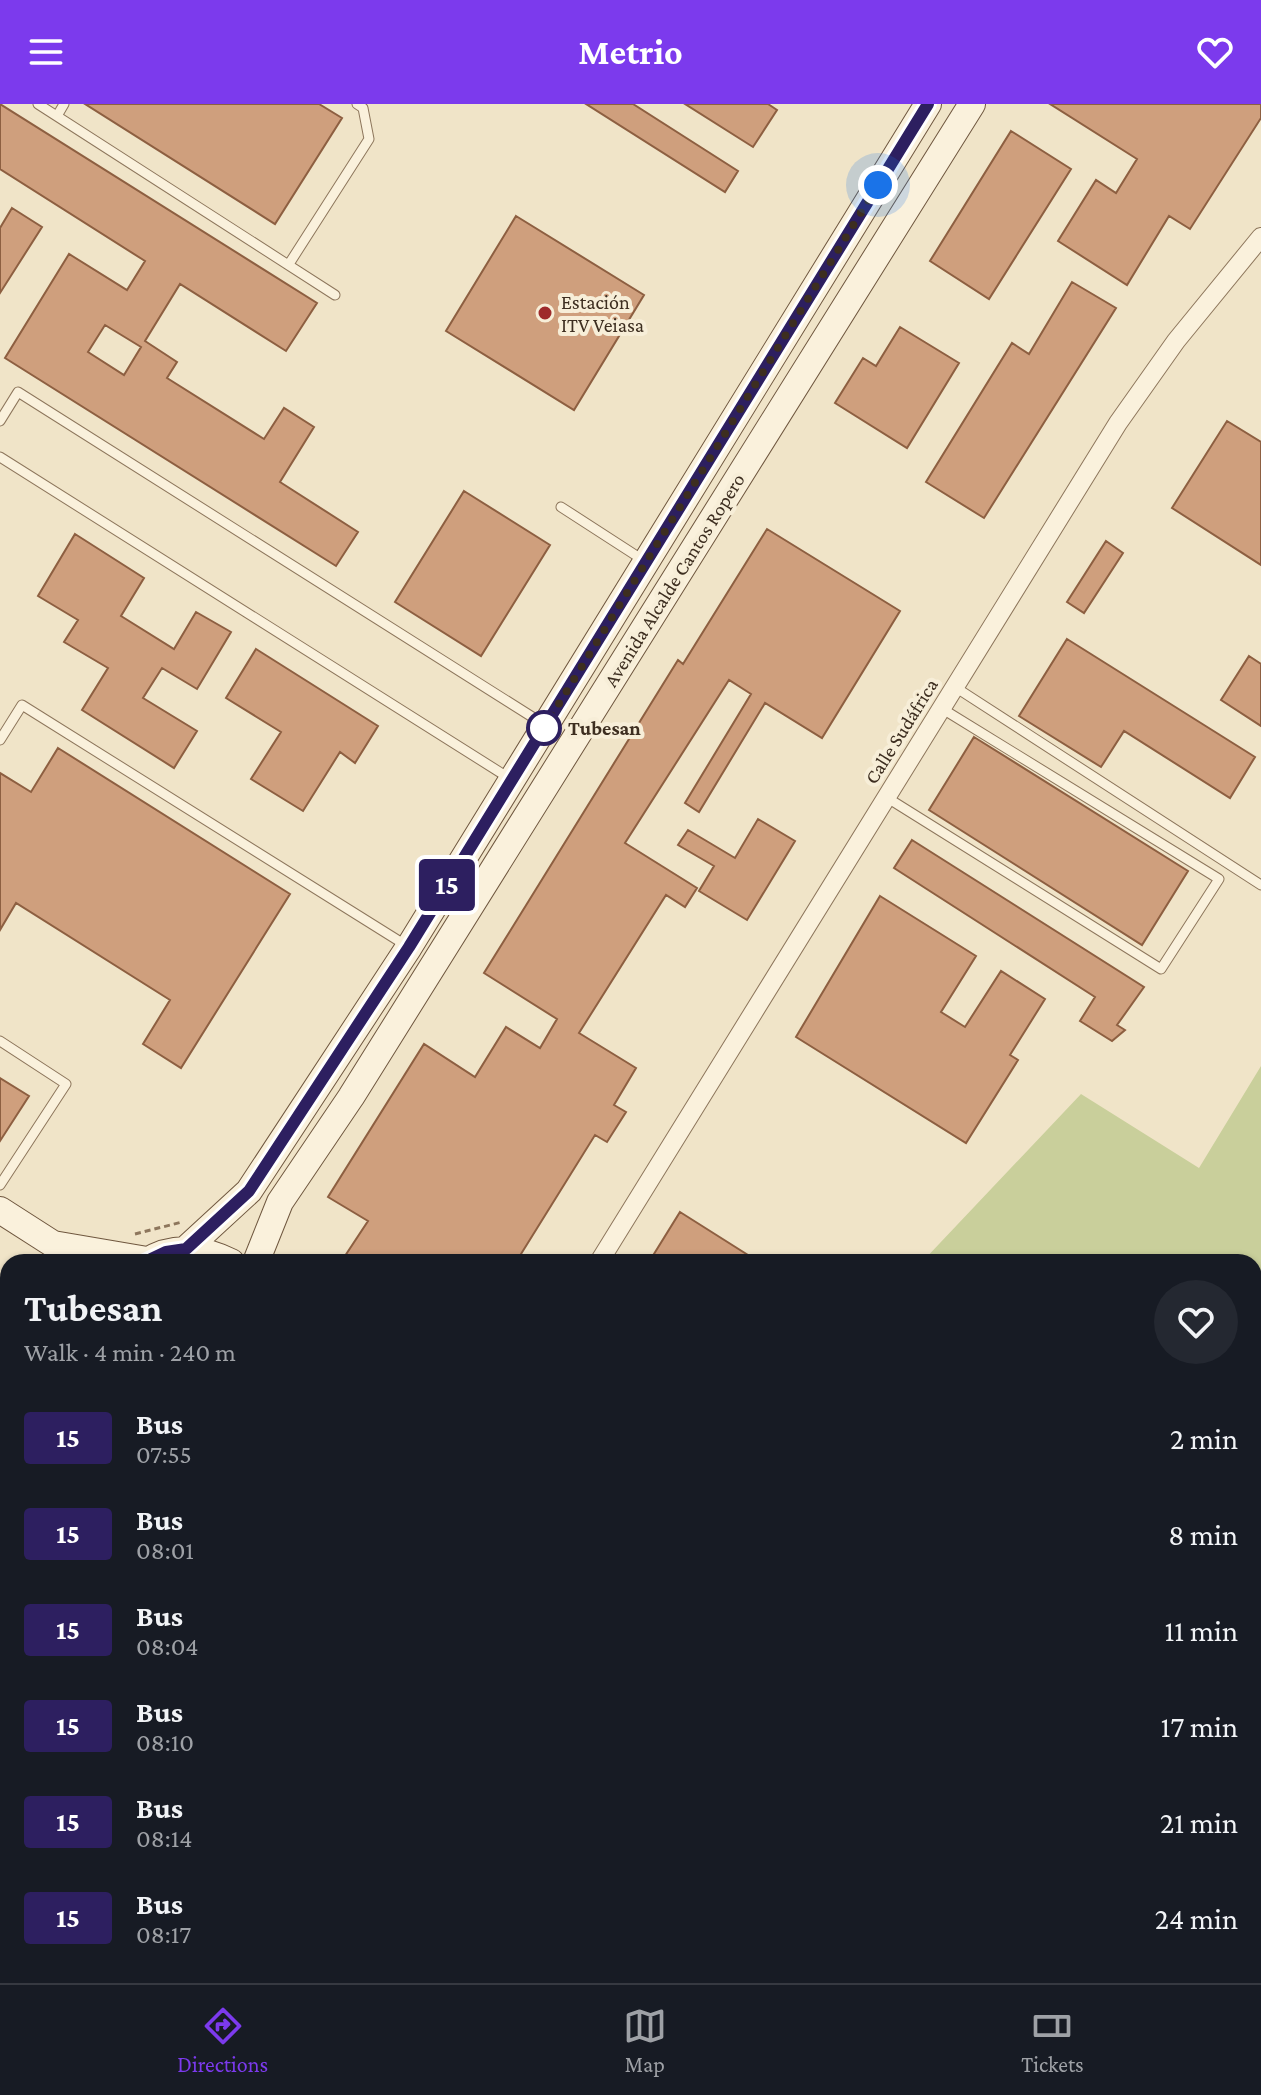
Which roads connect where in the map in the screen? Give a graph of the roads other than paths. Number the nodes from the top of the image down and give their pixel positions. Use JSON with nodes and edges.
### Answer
{"nodes":[{"id":1,"x":38,"y":104,"type":"edge"},
{"id":2,"x":64,"y":104,"type":"edge"},
{"id":3,"x":357,"y":104,"type":"edge"},
{"id":4,"x":928,"y":104,"type":"edge"},
{"id":5,"x":972,"y":104,"type":"edge"},
{"id":6,"x":57,"y":116,"type":"junction"},
{"id":7,"x":1261,"y":237,"type":"edge"},
{"id":8,"x":289,"y":264,"type":"junction"},
{"id":9,"x":335,"y":295,"type":"dead end"},
{"id":10,"x":0,"y":421,"type":"edge"},
{"id":11,"x":0,"y":457,"type":"edge"},
{"id":12,"x":561,"y":507,"type":"dead end"},
{"id":13,"x":646,"y":562,"type":"junction"},
{"id":14,"x":954,"y":687,"type":"junction"},
{"id":15,"x":941,"y":708,"type":"junction"},
{"id":16,"x":546,"y":725,"type":"junction"},
{"id":17,"x":0,"y":740,"type":"edge"},
{"id":18,"x":512,"y":780,"type":"junction"},
{"id":19,"x":886,"y":797,"type":"junction"},
{"id":20,"x":1261,"y":885,"type":"edge"},
{"id":21,"x":409,"y":947,"type":"junction"},
{"id":22,"x":0,"y":1041,"type":"edge"},
{"id":23,"x":0,"y":1185,"type":"edge"},
{"id":24,"x":0,"y":1210,"type":"edge"},
{"id":25,"x":186,"y":1249,"type":"junction"},
{"id":26,"x":60,"y":1253,"type":"edge"},
{"id":27,"x":169,"y":1254,"type":"edge"},
{"id":28,"x":214,"y":1254,"type":"edge"},
{"id":29,"x":259,"y":1254,"type":"edge"},
{"id":30,"x":604,"y":1254,"type":"edge"}],
"edges":[{"from":1,"to":6,"type":"lane"},
{"from":2,"to":6,"type":"lane"},
{"from":3,"to":8,"type":"lane"},
{"from":4,"to":13,"type":"main road","name":"Avenida Alcalde Cantos Ropero"},
{"from":5,"to":29,"type":"main road","name":"Avenida Alcalde Cantos Ropero"},
{"from":6,"to":8,"type":"lane"},
{"from":7,"to":14,"type":"street","name":"Calle Sudáfrica"},
{"from":8,"to":9,"type":"lane"},
{"from":10,"to":16,"type":"lane"},
{"from":11,"to":18,"type":"lane"},
{"from":12,"to":13,"type":"lane"},
{"from":13,"to":16,"type":"main road","name":"Avenida Alcalde Cantos Ropero"},
{"from":14,"to":15,"type":"street","name":"Calle Sudáfrica"},
{"from":14,"to":20,"type":"lane"},
{"from":15,"to":19,"type":"street","name":"Calle Sudáfrica"},
{"from":15,"to":19,"type":"lane"},
{"from":16,"to":18,"type":"main road","name":"Avenida Alcalde Cantos Ropero"},
{"from":17,"to":21,"type":"lane"},
{"from":18,"to":21,"type":"main road","name":"Avenida Alcalde Cantos Ropero"},
{"from":19,"to":30,"type":"street","name":"Calle Sudáfrica"},
{"from":21,"to":25,"type":"main road","name":"Avenida Alcalde Cantos Ropero"},
{"from":22,"to":23,"type":"lane"},
{"from":24,"to":26,"type":"main road"},
{"from":25,"to":27,"type":"main road"},
{"from":25,"to":28,"type":"main road"}]}
